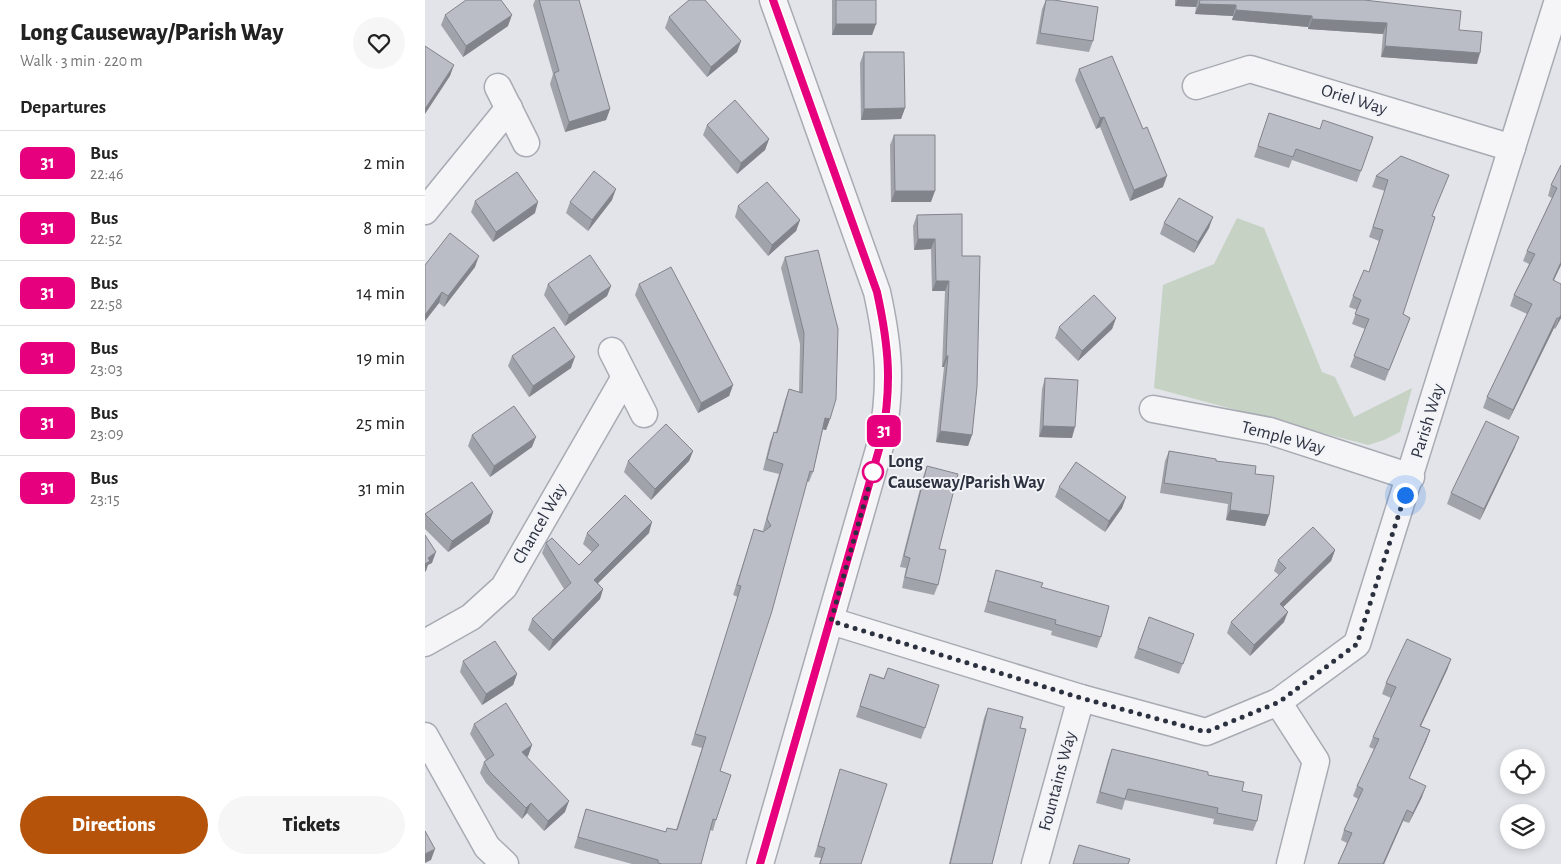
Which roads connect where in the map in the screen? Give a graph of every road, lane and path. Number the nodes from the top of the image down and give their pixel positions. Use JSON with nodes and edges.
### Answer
{"nodes":[{"id":1,"x":773,"y":0,"type":"edge"},
{"id":2,"x":1558,"y":0,"type":"edge"},
{"id":3,"x":1196,"y":86,"type":"dead end"},
{"id":4,"x":526,"y":143,"type":"dead end"},
{"id":5,"x":1512,"y":148,"type":"junction"},
{"id":6,"x":425,"y":211,"type":"edge"},
{"id":7,"x":612,"y":351,"type":"dead end"},
{"id":8,"x":625,"y":377,"type":"junction"},
{"id":9,"x":1153,"y":409,"type":"dead end"},
{"id":10,"x":644,"y":414,"type":"dead end"},
{"id":11,"x":1411,"y":477,"type":"junction"},
{"id":12,"x":831,"y":621,"type":"junction"},
{"id":13,"x":425,"y":643,"type":"edge"},
{"id":14,"x":1081,"y":698,"type":"junction"},
{"id":15,"x":1279,"y":702,"type":"junction"},
{"id":16,"x":425,"y":736,"type":"edge"},
{"id":17,"x":505,"y":864,"type":"edge"},
{"id":18,"x":760,"y":864,"type":"edge"},
{"id":19,"x":1035,"y":864,"type":"edge"},
{"id":20,"x":1289,"y":864,"type":"edge"}],
"edges":[{"from":1,"to":12,"type":"street"},
{"from":2,"to":5,"type":"street","name":"Parish Way"},
{"from":3,"to":5,"type":"street","name":"Oriel Way"},
{"from":4,"to":6,"type":"street"},
{"from":5,"to":11,"type":"street","name":"Parish Way"},
{"from":7,"to":8,"type":"street"},
{"from":8,"to":10,"type":"street"},
{"from":8,"to":13,"type":"street","name":"Chancel Way"},
{"from":9,"to":11,"type":"street","name":"Temple Way"},
{"from":11,"to":15,"type":"street","name":"Parish Way"},
{"from":12,"to":14,"type":"street","name":"Parish Way"},
{"from":12,"to":18,"type":"street"},
{"from":14,"to":15,"type":"street","name":"Parish Way"},
{"from":14,"to":19,"type":"street","name":"Fountains Way"},
{"from":15,"to":20,"type":"street"},
{"from":16,"to":17,"type":"street"}]}
